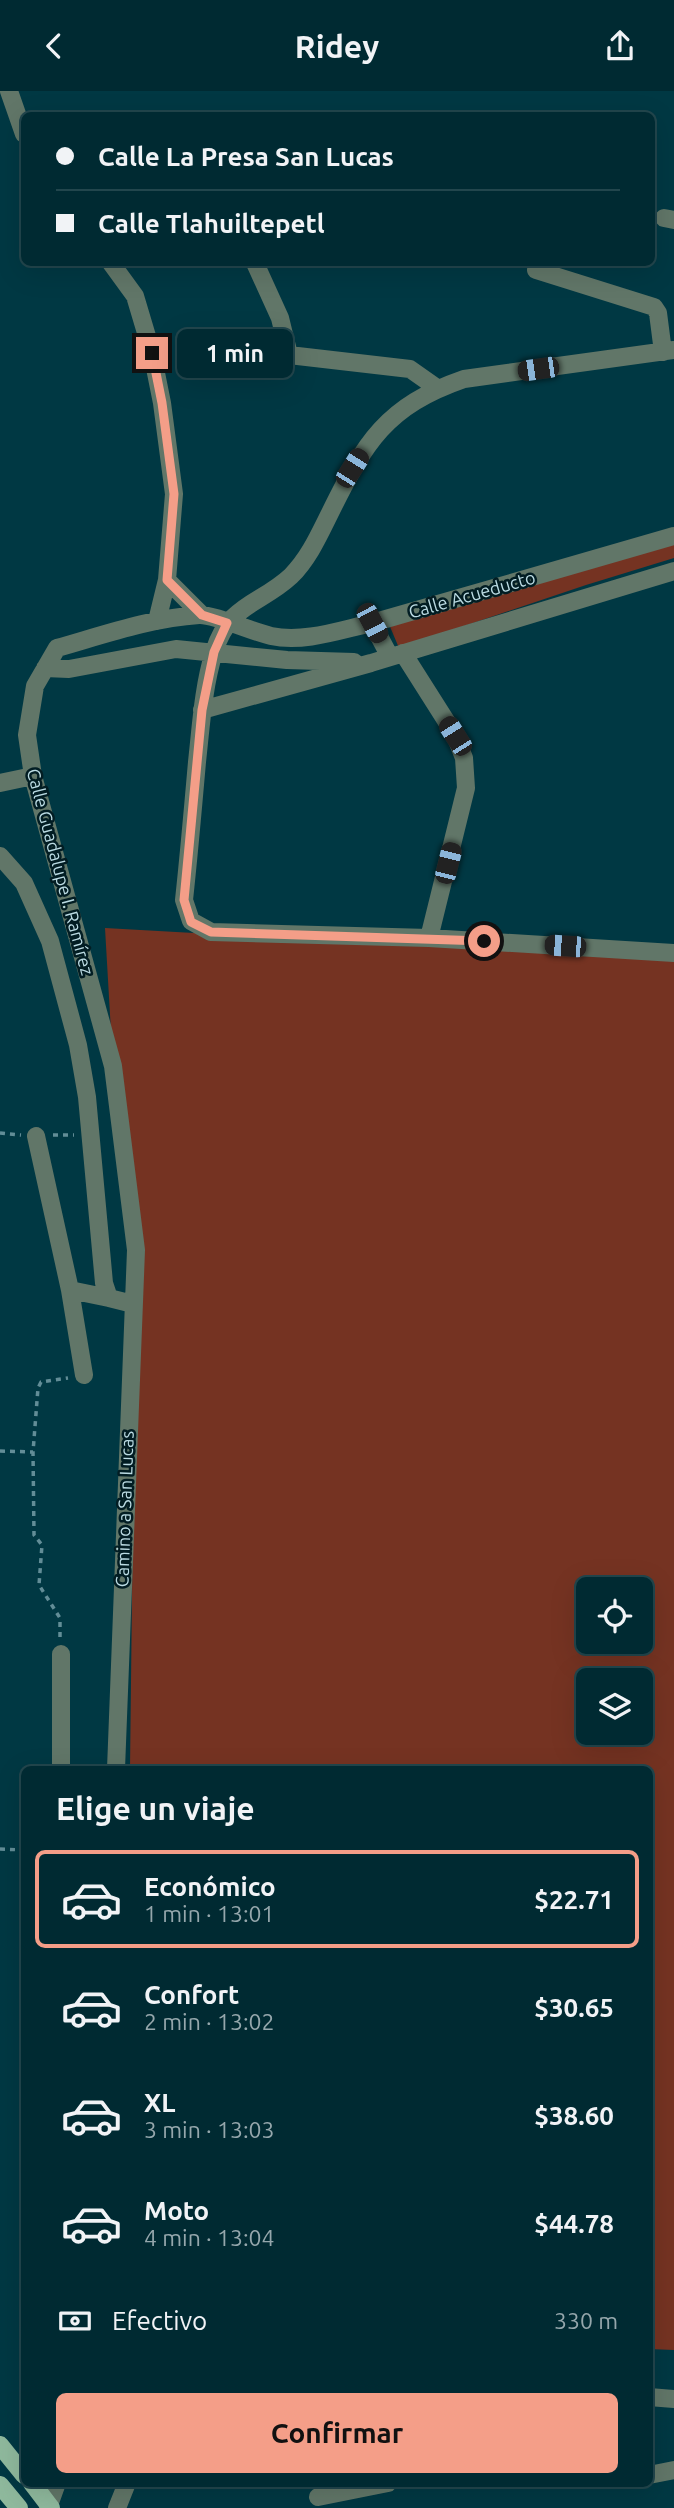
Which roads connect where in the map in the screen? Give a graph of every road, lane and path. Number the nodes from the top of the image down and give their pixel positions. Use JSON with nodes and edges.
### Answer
{"nodes":[{"id":1,"x":9,"y":91,"type":"edge"},
{"id":2,"x":21,"y":125,"type":"edge"},
{"id":3,"x":113,"y":266,"type":"edge"},
{"id":4,"x":256,"y":266,"type":"edge"},
{"id":5,"x":536,"y":270,"type":"dead end"},
{"id":6,"x":195,"y":339,"type":"dead end"},
{"id":7,"x":668,"y":351,"type":"edge"},
{"id":8,"x":289,"y":355,"type":"junction"},
{"id":9,"x":437,"y":388,"type":"junction"},
{"id":10,"x":674,"y":536,"type":"edge"},
{"id":11,"x":674,"y":571,"type":"edge"},
{"id":12,"x":167,"y":580,"type":"junction"},
{"id":13,"x":202,"y":615,"type":"junction"},
{"id":14,"x":157,"y":621,"type":"junction"},
{"id":15,"x":227,"y":623,"type":"junction"},
{"id":16,"x":372,"y":623,"type":"junction"},
{"id":17,"x":124,"y":630,"type":"junction"},
{"id":18,"x":214,"y":652,"type":"junction"},
{"id":19,"x":396,"y":655,"type":"junction"},
{"id":20,"x":127,"y":657,"type":"junction"},
{"id":21,"x":371,"y":663,"type":"junction"},
{"id":22,"x":45,"y":669,"type":"junction"},
{"id":23,"x":202,"y":710,"type":"junction"},
{"id":24,"x":33,"y":776,"type":"junction"},
{"id":25,"x":0,"y":783,"type":"edge"},
{"id":26,"x":0,"y":856,"type":"edge"},
{"id":27,"x":429,"y":938,"type":"junction"},
{"id":28,"x":674,"y":953,"type":"edge"},
{"id":29,"x":36,"y":1136,"type":"dead end"},
{"id":30,"x":136,"y":1249,"type":"joint"},
{"id":31,"x":70,"y":1290,"type":"junction"},
{"id":32,"x":109,"y":1298,"type":"junction"},
{"id":33,"x":133,"y":1304,"type":"junction"},
{"id":34,"x":84,"y":1375,"type":"joint"},
{"id":35,"x":0,"y":1451,"type":"edge"},
{"id":36,"x":33,"y":1452,"type":"junction"},
{"id":37,"x":61,"y":1654,"type":"joint"},
{"id":38,"x":61,"y":1766,"type":"edge"},
{"id":39,"x":116,"y":1766,"type":"edge"},
{"id":40,"x":0,"y":1849,"type":"edge"},
{"id":41,"x":21,"y":1850,"type":"edge"},
{"id":42,"x":653,"y":2397,"type":"edge"},
{"id":43,"x":674,"y":2399,"type":"edge"},
{"id":44,"x":0,"y":2445,"type":"edge"},
{"id":45,"x":21,"y":2470,"type":"edge"},
{"id":46,"x":674,"y":2470,"type":"edge"},
{"id":47,"x":653,"y":2474,"type":"edge"},
{"id":48,"x":0,"y":2485,"type":"edge"},
{"id":49,"x":35,"y":2487,"type":"edge"},
{"id":50,"x":56,"y":2487,"type":"edge"},
{"id":51,"x":125,"y":2487,"type":"edge"},
{"id":52,"x":368,"y":2487,"type":"edge"},
{"id":53,"x":318,"y":2497,"type":"dead end"},
{"id":54,"x":16,"y":2505,"type":"edge"},
{"id":55,"x":50,"y":2507,"type":"edge"},
{"id":56,"x":117,"y":2508,"type":"edge"}],
"edges":[{"from":1,"to":2,"type":"street"},
{"from":3,"to":12,"type":"street"},
{"from":4,"to":8,"type":"street"},
{"from":5,"to":7,"type":"street"},
{"from":6,"to":8,"type":"street"},
{"from":7,"to":9,"type":"street"},
{"from":8,"to":9,"type":"street"},
{"from":9,"to":15,"type":"street"},
{"from":10,"to":16,"type":"street","name":"Calle Acueducto"},
{"from":11,"to":19,"type":"street","name":"Calle Acueducto"},
{"from":12,"to":13,"type":"street"},
{"from":12,"to":14,"type":"street"},
{"from":13,"to":14,"type":"street","name":"Calle Guadalupe I. Ramírez"},
{"from":13,"to":15,"type":"street","name":"Calle Guadalupe I. Ramírez"},
{"from":14,"to":17,"type":"street","name":"Calle Guadalupe I. Ramírez"},
{"from":15,"to":16,"type":"street","name":"Calle Acueducto"},
{"from":15,"to":18,"type":"street"},
{"from":16,"to":19,"type":"street"},
{"from":17,"to":20,"type":"street"},
{"from":17,"to":22,"type":"street","name":"Calle Guadalupe I. Ramírez"},
{"from":18,"to":20,"type":"street","name":"Calle Acueducto"},
{"from":18,"to":21,"type":"street","name":"Calle Acueducto"},
{"from":18,"to":23,"type":"street"},
{"from":19,"to":21,"type":"street","name":"Calle Acueducto"},
{"from":19,"to":27,"type":"street"},
{"from":20,"to":22,"type":"street","name":"Calle Acueducto"},
{"from":21,"to":23,"type":"street","name":"Calle Acueducto"},
{"from":22,"to":24,"type":"street","name":"Calle Guadalupe I. Ramírez"},
{"from":23,"to":27,"type":"street"},
{"from":24,"to":25,"type":"street"},
{"from":24,"to":30,"type":"street","name":"Calle Guadalupe I. Ramírez"},
{"from":26,"to":32,"type":"street"},
{"from":27,"to":28,"type":"street"},
{"from":29,"to":31,"type":"street"},
{"from":30,"to":33,"type":"street","name":"Camino a San Lucas"},
{"from":31,"to":32,"type":"street"},
{"from":31,"to":34,"type":"street"},
{"from":32,"to":33,"type":"street"},
{"from":33,"to":39,"type":"street","name":"Camino a San Lucas"},
{"from":34,"to":36,"type":"path"},
{"from":35,"to":36,"type":"path"},
{"from":36,"to":37,"type":"path"},
{"from":37,"to":38,"type":"street"},
{"from":40,"to":41,"type":"path"},
{"from":42,"to":43,"type":"street"},
{"from":44,"to":45,"type":"main road"},
{"from":46,"to":47,"type":"street"},
{"from":48,"to":54,"type":"main road"},
{"from":49,"to":55,"type":"main road"},
{"from":50,"to":55,"type":"street"},
{"from":51,"to":56,"type":"street"},
{"from":52,"to":53,"type":"street"}]}
